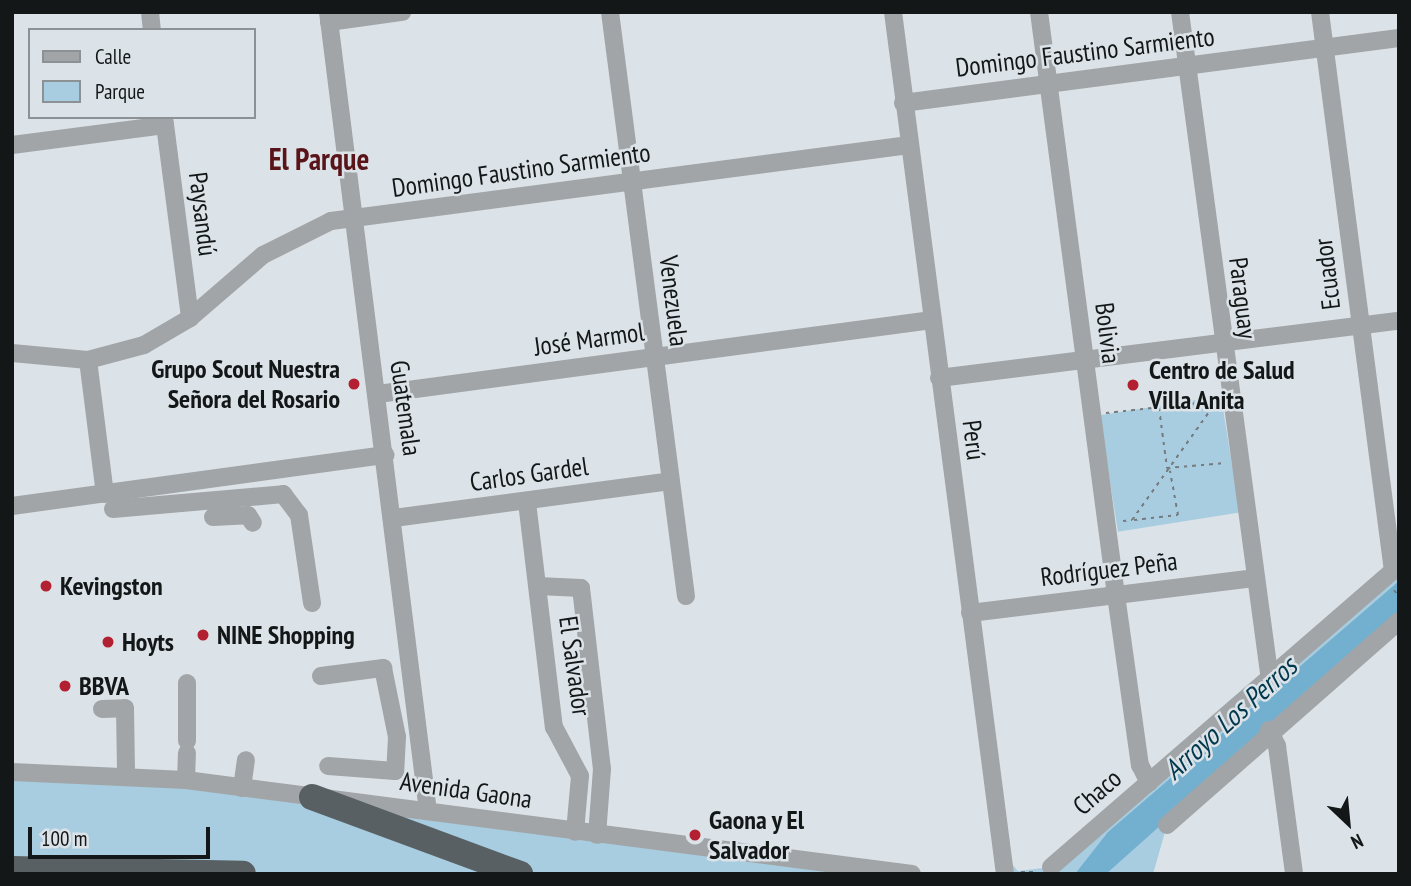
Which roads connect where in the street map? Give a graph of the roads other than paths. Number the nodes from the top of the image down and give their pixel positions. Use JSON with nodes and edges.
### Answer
{"nodes":[{"id":1,"x":402,"y":12,"type":"edge"},
{"id":2,"x":610,"y":12,"type":"edge"},
{"id":3,"x":892,"y":12,"type":"edge"},
{"id":4,"x":1040,"y":12,"type":"edge"},
{"id":5,"x":1180,"y":12,"type":"edge"},
{"id":6,"x":1320,"y":12,"type":"edge"},
{"id":7,"x":328,"y":17,"type":"edge"},
{"id":8,"x":1399,"y":38,"type":"edge"},
{"id":9,"x":1325,"y":48,"type":"junction"},
{"id":10,"x":1187,"y":66,"type":"junction"},
{"id":11,"x":1049,"y":82,"type":"junction"},
{"id":12,"x":903,"y":103,"type":"junction"},
{"id":13,"x":164,"y":121,"type":"edge"},
{"id":14,"x":12,"y":145,"type":"edge"},
{"id":15,"x":909,"y":145,"type":"junction"},
{"id":16,"x":632,"y":181,"type":"junction"},
{"id":17,"x":355,"y":218,"type":"junction"},
{"id":18,"x":190,"y":318,"type":"junction"},
{"id":19,"x":932,"y":320,"type":"junction"},
{"id":20,"x":1399,"y":321,"type":"edge"},
{"id":21,"x":1359,"y":325,"type":"junction"},
{"id":22,"x":1223,"y":344,"type":"junction"},
{"id":23,"x":12,"y":353,"type":"edge"},
{"id":24,"x":654,"y":357,"type":"junction"},
{"id":25,"x":88,"y":360,"type":"junction"},
{"id":26,"x":1085,"y":360,"type":"junction"},
{"id":27,"x":939,"y":378,"type":"junction"},
{"id":28,"x":378,"y":394,"type":"junction"},
{"id":29,"x":386,"y":455,"type":"junction"},
{"id":30,"x":671,"y":481,"type":"junction"},
{"id":31,"x":109,"y":501,"type":"junction"},
{"id":32,"x":527,"y":502,"type":"junction"},
{"id":33,"x":12,"y":506,"type":"edge"},
{"id":34,"x":213,"y":517,"type":"dead end"},
{"id":35,"x":394,"y":518,"type":"junction"},
{"id":36,"x":253,"y":523,"type":"dead end"},
{"id":37,"x":1396,"y":568,"type":"edge"},
{"id":38,"x":1254,"y":578,"type":"junction"},
{"id":39,"x":538,"y":586,"type":"junction"},
{"id":40,"x":1116,"y":595,"type":"junction"},
{"id":41,"x":685,"y":596,"type":"dead end"},
{"id":42,"x":312,"y":603,"type":"dead end"},
{"id":43,"x":970,"y":613,"type":"junction"},
{"id":44,"x":1397,"y":622,"type":"edge"},
{"id":45,"x":1399,"y":644,"type":"edge"},
{"id":46,"x":1269,"y":673,"type":"junction"},
{"id":47,"x":321,"y":676,"type":"dead end"},
{"id":48,"x":187,"y":683,"type":"dead end"},
{"id":49,"x":102,"y":709,"type":"dead end"},
{"id":50,"x":1269,"y":730,"type":"junction"},
{"id":51,"x":246,"y":761,"type":"dead end"},
{"id":52,"x":328,"y":766,"type":"dead end"},
{"id":53,"x":12,"y":772,"type":"edge"},
{"id":54,"x":126,"y":775,"type":"junction"},
{"id":55,"x":186,"y":780,"type":"junction"},
{"id":56,"x":1149,"y":783,"type":"junction"},
{"id":57,"x":242,"y":788,"type":"junction"},
{"id":58,"x":312,"y":797,"type":"junction"},
{"id":59,"x":428,"y":811,"type":"junction"},
{"id":60,"x":1167,"y":825,"type":"dead end"},
{"id":61,"x":575,"y":832,"type":"junction"},
{"id":62,"x":597,"y":835,"type":"junction"},
{"id":63,"x":1051,"y":867,"type":"road end"},
{"id":64,"x":12,"y":869,"type":"edge"},
{"id":65,"x":243,"y":874,"type":"edge"},
{"id":66,"x":520,"y":874,"type":"edge"},
{"id":67,"x":912,"y":874,"type":"edge"},
{"id":68,"x":1004,"y":874,"type":"edge"},
{"id":69,"x":1293,"y":874,"type":"edge"}],
"edges":[{"from":1,"to":7,"type":"street"},
{"from":2,"to":16,"type":"street","name":"Venezuela"},
{"from":3,"to":12,"type":"street","name":"Perú"},
{"from":4,"to":11,"type":"street","name":"Bolivia"},
{"from":5,"to":10,"type":"street","name":"Paraguay"},
{"from":6,"to":9,"type":"street","name":"Ecuador"},
{"from":7,"to":17,"type":"street","name":"Guatemala"},
{"from":8,"to":9,"type":"street","name":"Domingo Faustino Sarmiento"},
{"from":9,"to":10,"type":"street","name":"Domingo Faustino Sarmiento"},
{"from":9,"to":21,"type":"street","name":"Ecuador"},
{"from":10,"to":11,"type":"street","name":"Domingo Faustino Sarmiento"},
{"from":10,"to":22,"type":"street","name":"Paraguay"},
{"from":11,"to":12,"type":"street","name":"Domingo Faustino Sarmiento"},
{"from":11,"to":26,"type":"street","name":"Bolivia"},
{"from":12,"to":15,"type":"street","name":"Perú"},
{"from":13,"to":14,"type":"street"},
{"from":13,"to":18,"type":"street","name":"Paysandú"},
{"from":15,"to":16,"type":"street","name":"Domingo Faustino Sarmiento"},
{"from":15,"to":19,"type":"street","name":"Perú"},
{"from":16,"to":17,"type":"street","name":"Domingo Faustino Sarmiento"},
{"from":16,"to":24,"type":"street","name":"Venezuela"},
{"from":17,"to":18,"type":"street","name":"Domingo Faustino Sarmiento"},
{"from":17,"to":28,"type":"street","name":"Guatemala"},
{"from":18,"to":25,"type":"street","name":"Domingo Faustino Sarmiento"},
{"from":19,"to":24,"type":"street","name":"José Marmol"},
{"from":19,"to":27,"type":"street","name":"Perú"},
{"from":20,"to":21,"type":"street"},
{"from":21,"to":22,"type":"street"},
{"from":21,"to":37,"type":"street","name":"Ecuador"},
{"from":22,"to":26,"type":"street"},
{"from":22,"to":38,"type":"street","name":"Paraguay"},
{"from":23,"to":25,"type":"street","name":"Domingo Faustino Sarmiento"},
{"from":24,"to":28,"type":"street","name":"José Marmol"},
{"from":24,"to":30,"type":"street","name":"Venezuela"},
{"from":25,"to":31,"type":"street"},
{"from":26,"to":27,"type":"street"},
{"from":26,"to":40,"type":"street","name":"Bolivia"},
{"from":27,"to":43,"type":"street","name":"Perú"},
{"from":28,"to":29,"type":"street","name":"Guatemala"},
{"from":29,"to":31,"type":"street"},
{"from":29,"to":35,"type":"street","name":"Guatemala"},
{"from":30,"to":32,"type":"street","name":"Carlos Gardel"},
{"from":30,"to":41,"type":"street","name":"Venezuela"},
{"from":31,"to":33,"type":"street"},
{"from":31,"to":42,"type":"street"},
{"from":32,"to":35,"type":"street","name":"Carlos Gardel"},
{"from":32,"to":39,"type":"street","name":"El Salvador"},
{"from":34,"to":36,"type":"street"},
{"from":35,"to":59,"type":"street","name":"Guatemala"},
{"from":37,"to":46,"type":"street","name":"Chaco"},
{"from":38,"to":40,"type":"street","name":"Rodríguez Peña"},
{"from":38,"to":46,"type":"street","name":"Paraguay"},
{"from":39,"to":61,"type":"street","name":"El Salvador"},
{"from":39,"to":62,"type":"street"},
{"from":40,"to":43,"type":"street","name":"Rodríguez Peña"},
{"from":40,"to":56,"type":"street","name":"Bolivia"},
{"from":43,"to":68,"type":"street","name":"Perú"},
{"from":44,"to":45,"type":"street"},
{"from":44,"to":50,"type":"street"},
{"from":46,"to":56,"type":"street","name":"Chaco"},
{"from":47,"to":52,"type":"street"},
{"from":48,"to":55,"type":"street"},
{"from":49,"to":54,"type":"street"},
{"from":50,"to":60,"type":"street"},
{"from":50,"to":69,"type":"street"},
{"from":51,"to":57,"type":"street"},
{"from":53,"to":54,"type":"street","name":"Avenida Gaona"},
{"from":54,"to":55,"type":"street","name":"Avenida Gaona"},
{"from":55,"to":57,"type":"street","name":"Avenida Gaona"},
{"from":56,"to":63,"type":"street","name":"Chaco"},
{"from":57,"to":58,"type":"street","name":"Avenida Gaona"},
{"from":58,"to":59,"type":"street","name":"Avenida Gaona"},
{"from":58,"to":66,"type":"highway"},
{"from":59,"to":61,"type":"street","name":"Avenida Gaona"},
{"from":61,"to":62,"type":"street","name":"Avenida Gaona"},
{"from":62,"to":67,"type":"street","name":"Avenida Gaona"},
{"from":64,"to":65,"type":"highway"}]}
